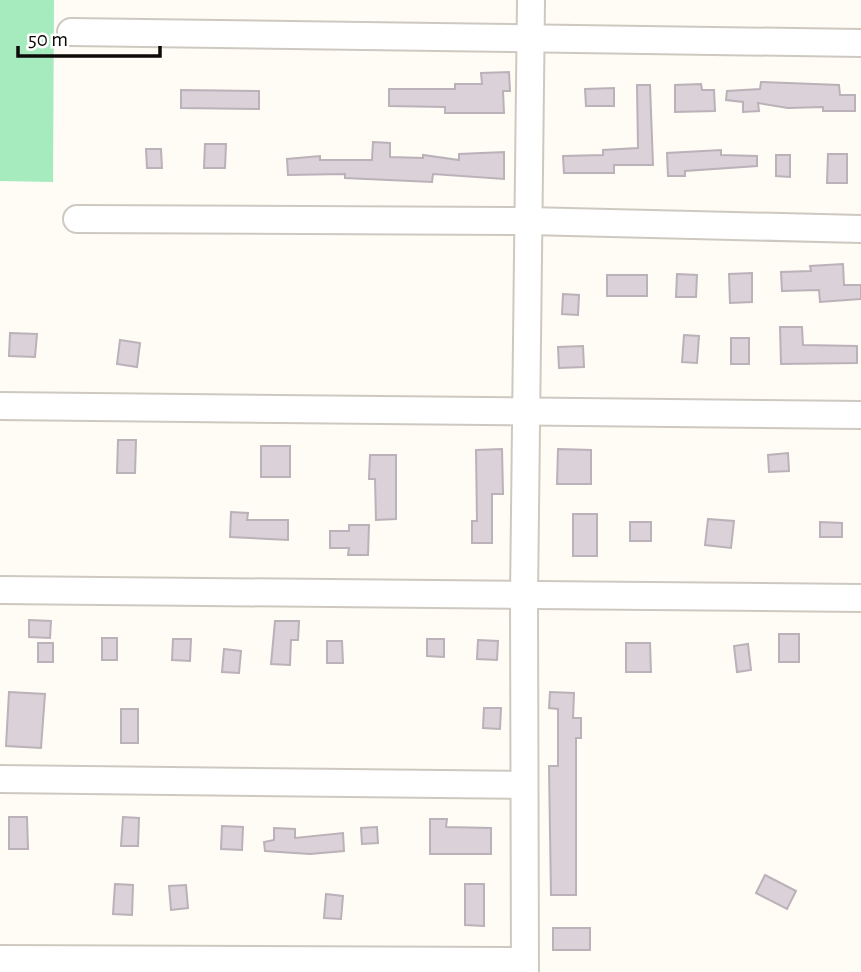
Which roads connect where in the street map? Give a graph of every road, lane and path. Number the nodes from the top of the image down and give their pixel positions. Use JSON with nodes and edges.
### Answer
{"nodes":[{"id":1,"x":531,"y":0,"type":"edge"},
{"id":2,"x":71,"y":32,"type":"dead end"},
{"id":3,"x":530,"y":39,"type":"junction"},
{"id":4,"x":861,"y":43,"type":"edge"},
{"id":5,"x":77,"y":219,"type":"dead end"},
{"id":6,"x":528,"y":221,"type":"junction"},
{"id":7,"x":861,"y":229,"type":"edge"},
{"id":8,"x":0,"y":406,"type":"edge"},
{"id":9,"x":527,"y":410,"type":"junction"},
{"id":10,"x":861,"y":415,"type":"edge"},
{"id":11,"x":0,"y":590,"type":"edge"},
{"id":12,"x":524,"y":597,"type":"junction"},
{"id":13,"x":861,"y":598,"type":"edge"},
{"id":14,"x":0,"y":779,"type":"edge"},
{"id":15,"x":524,"y":785,"type":"junction"},
{"id":16,"x":0,"y":959,"type":"edge"},
{"id":17,"x":524,"y":966,"type":"edge"}],
"edges":[{"from":1,"to":3,"type":"street"},
{"from":2,"to":3,"type":"street"},
{"from":3,"to":4,"type":"street"},
{"from":3,"to":6,"type":"street"},
{"from":5,"to":6,"type":"street"},
{"from":6,"to":7,"type":"street"},
{"from":6,"to":9,"type":"street"},
{"from":8,"to":9,"type":"street"},
{"from":9,"to":10,"type":"street"},
{"from":9,"to":12,"type":"street"},
{"from":11,"to":12,"type":"street"},
{"from":12,"to":13,"type":"street"},
{"from":12,"to":15,"type":"street"},
{"from":14,"to":15,"type":"street"},
{"from":15,"to":17,"type":"street"},
{"from":16,"to":17,"type":"street"}]}
